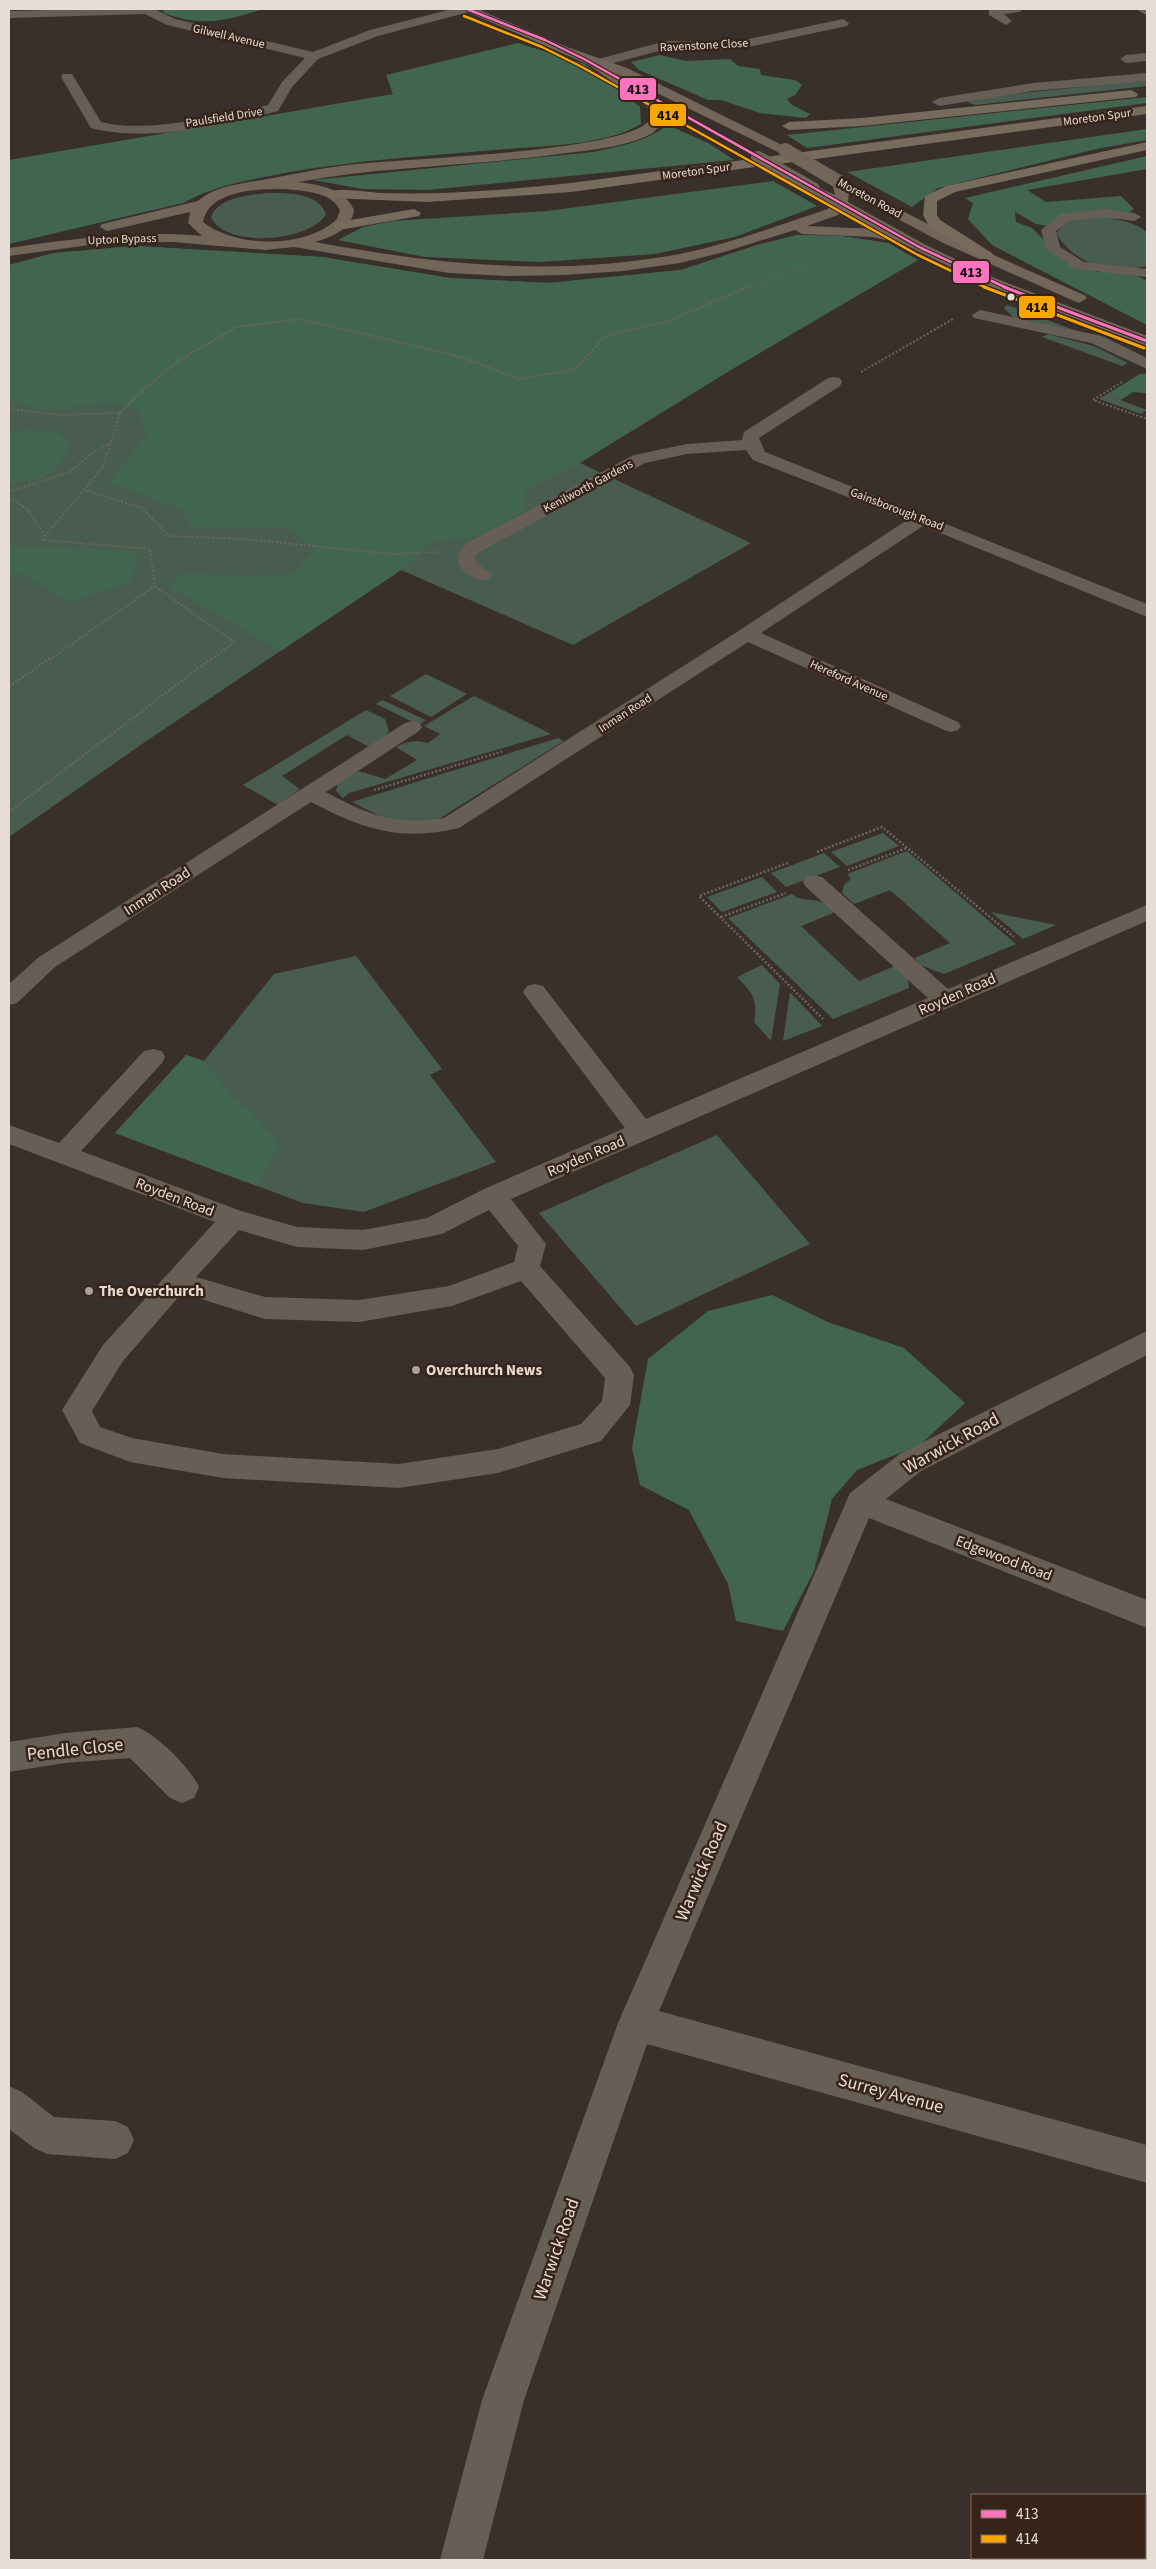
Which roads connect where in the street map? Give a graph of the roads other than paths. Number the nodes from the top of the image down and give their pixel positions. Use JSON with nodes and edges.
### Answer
{"nodes":[{"id":1,"x":148,"y":9,"type":"edge"},
{"id":2,"x":419,"y":9,"type":"edge"},
{"id":3,"x":466,"y":9,"type":"edge"},
{"id":4,"x":1016,"y":9,"type":"edge"},
{"id":5,"x":1142,"y":9,"type":"edge"},
{"id":6,"x":1147,"y":12,"type":"edge"},
{"id":7,"x":11,"y":15,"type":"dead end"},
{"id":8,"x":432,"y":16,"type":"junction"},
{"id":9,"x":1006,"y":21,"type":"dead end"},
{"id":10,"x":843,"y":23,"type":"dead end"},
{"id":11,"x":314,"y":56,"type":"junction"},
{"id":12,"x":1147,"y":57,"type":"edge"},
{"id":13,"x":1126,"y":59,"type":"dead end"},
{"id":14,"x":595,"y":64,"type":"junction"},
{"id":15,"x":67,"y":77,"type":"dead end"},
{"id":16,"x":1147,"y":77,"type":"edge"},
{"id":17,"x":620,"y":81,"type":"junction"},
{"id":18,"x":1147,"y":92,"type":"edge"},
{"id":19,"x":939,"y":102,"type":"dead end"},
{"id":20,"x":1147,"y":110,"type":"edge"},
{"id":21,"x":1147,"y":120,"type":"edge"},
{"id":22,"x":790,"y":126,"type":"joint"},
{"id":23,"x":768,"y":129,"type":"junction"},
{"id":24,"x":1147,"y":146,"type":"edge"},
{"id":25,"x":758,"y":158,"type":"junction"},
{"id":26,"x":839,"y":182,"type":"junction"},
{"id":27,"x":254,"y":186,"type":"junction"},
{"id":28,"x":332,"y":194,"type":"junction"},
{"id":29,"x":201,"y":204,"type":"junction"},
{"id":30,"x":840,"y":204,"type":"junction"},
{"id":31,"x":1147,"y":207,"type":"edge"},
{"id":32,"x":1140,"y":220,"type":"edge"},
{"id":33,"x":339,"y":226,"type":"junction"},
{"id":34,"x":772,"y":233,"type":"junction"},
{"id":35,"x":295,"y":242,"type":"junction"},
{"id":36,"x":236,"y":243,"type":"junction"},
{"id":37,"x":918,"y":246,"type":"junction"},
{"id":38,"x":988,"y":256,"type":"junction"},
{"id":39,"x":1147,"y":274,"type":"edge"},
{"id":40,"x":980,"y":315,"type":"road end"},
{"id":41,"x":1147,"y":329,"type":"edge"},
{"id":42,"x":1147,"y":341,"type":"edge"},
{"id":43,"x":1144,"y":357,"type":"edge"},
{"id":44,"x":834,"y":382,"type":"road end"},
{"id":45,"x":751,"y":444,"type":"junction"},
{"id":46,"x":921,"y":518,"type":"junction"},
{"id":47,"x":483,"y":575,"type":"dead end"},
{"id":48,"x":1147,"y":611,"type":"edge"},
{"id":49,"x":747,"y":634,"type":"junction"},
{"id":50,"x":951,"y":726,"type":"dead end"},
{"id":51,"x":412,"y":727,"type":"dead end"},
{"id":52,"x":311,"y":793,"type":"junction"},
{"id":53,"x":814,"y":882,"type":"dead end"},
{"id":54,"x":1147,"y":912,"type":"edge"},
{"id":55,"x":535,"y":992,"type":"dead end"},
{"id":56,"x":9,"y":997,"type":"edge"},
{"id":57,"x":944,"y":1000,"type":"junction"},
{"id":58,"x":154,"y":1056,"type":"dead end"},
{"id":59,"x":641,"y":1131,"type":"junction"},
{"id":60,"x":9,"y":1134,"type":"edge"},
{"id":61,"x":64,"y":1154,"type":"junction"},
{"id":62,"x":493,"y":1196,"type":"junction"},
{"id":63,"x":234,"y":1219,"type":"junction"},
{"id":64,"x":526,"y":1268,"type":"junction"},
{"id":65,"x":176,"y":1281,"type":"junction"},
{"id":66,"x":1147,"y":1342,"type":"edge"},
{"id":67,"x":861,"y":1502,"type":"junction"},
{"id":68,"x":1147,"y":1614,"type":"edge"},
{"id":69,"x":9,"y":1757,"type":"edge"},
{"id":70,"x":182,"y":1787,"type":"dead end"},
{"id":71,"x":636,"y":2023,"type":"junction"},
{"id":72,"x":9,"y":2105,"type":"edge"},
{"id":73,"x":115,"y":2140,"type":"dead end"},
{"id":74,"x":1147,"y":2164,"type":"edge"},
{"id":75,"x":461,"y":2560,"type":"edge"}],
"edges":[{"from":1,"to":7,"type":"street"},
{"from":1,"to":11,"type":"street","name":"Gilwell Avenue"},
{"from":2,"to":8,"type":"street"},
{"from":3,"to":8,"type":"street","name":"Paulsfield Drive"},
{"from":3,"to":14,"type":"main road"},
{"from":4,"to":9,"type":"street"},
{"from":5,"to":6,"type":"street"},
{"from":8,"to":11,"type":"street","name":"Paulsfield Drive"},
{"from":10,"to":14,"type":"street","name":"Ravenstone Close"},
{"from":11,"to":15,"type":"street","name":"Paulsfield Drive"},
{"from":12,"to":13,"type":"street"},
{"from":14,"to":17,"type":"main road"},
{"from":14,"to":23,"type":"main road","name":"Moreton Road"},
{"from":16,"to":19,"type":"street"},
{"from":17,"to":25,"type":"main road","name":"Moreton Road"},
{"from":17,"to":27,"type":"main road"},
{"from":18,"to":22,"type":"highway"},
{"from":20,"to":28,"type":"highway","name":"Moreton Spur"},
{"from":21,"to":33,"type":"highway","name":"Moreton Spur"},
{"from":22,"to":23,"type":"main road"},
{"from":23,"to":25,"type":"main road"},
{"from":23,"to":26,"type":"main road","name":"Moreton Road","bridge":true},
{"from":24,"to":38,"type":"highway"},
{"from":25,"to":30,"type":"main road","name":"Moreton Road","bridge":true},
{"from":26,"to":30,"type":"main road"},
{"from":26,"to":38,"type":"main road","name":"Moreton Road"},
{"from":27,"to":28,"type":"main road"},
{"from":27,"to":29,"type":"main road"},
{"from":28,"to":33,"type":"main road"},
{"from":29,"to":36,"type":"main road"},
{"from":29,"to":36,"type":"main road","name":"Upton Bypass"},
{"from":30,"to":34,"type":"main road"},
{"from":30,"to":37,"type":"main road","name":"Moreton Road"},
{"from":31,"to":32,"type":"street"},
{"from":32,"to":39,"type":"street"},
{"from":33,"to":35,"type":"main road"},
{"from":34,"to":35,"type":"main road"},
{"from":34,"to":37,"type":"main road"},
{"from":35,"to":36,"type":"main road"},
{"from":37,"to":42,"type":"main road","name":"Moreton Road"},
{"from":38,"to":41,"type":"main road","name":"Moreton Road"},
{"from":40,"to":43,"type":"street"},
{"from":44,"to":45,"type":"street"},
{"from":45,"to":46,"type":"street","name":"Gainsborough Road"},
{"from":45,"to":47,"type":"street","name":"Kenilworth Gardens"},
{"from":46,"to":48,"type":"street","name":"Gainsborough Road"},
{"from":46,"to":49,"type":"street","name":"Inman Road"},
{"from":49,"to":50,"type":"street","name":"Hereford Avenue"},
{"from":49,"to":52,"type":"street","name":"Inman Road"},
{"from":51,"to":52,"type":"street","name":"Inman Road"},
{"from":52,"to":56,"type":"street","name":"Inman Road"},
{"from":53,"to":57,"type":"street"},
{"from":54,"to":57,"type":"street","name":"Royden Road"},
{"from":55,"to":59,"type":"street"},
{"from":57,"to":59,"type":"street","name":"Royden Road"},
{"from":58,"to":61,"type":"street"},
{"from":59,"to":62,"type":"street","name":"Royden Road"},
{"from":60,"to":61,"type":"street","name":"Royden Road"},
{"from":61,"to":63,"type":"street","name":"Royden Road"},
{"from":62,"to":63,"type":"street","name":"Royden Road"},
{"from":62,"to":64,"type":"street"},
{"from":63,"to":65,"type":"street"},
{"from":64,"to":65,"type":"street"},
{"from":64,"to":65,"type":"street"},
{"from":66,"to":67,"type":"street","name":"Warwick Road"},
{"from":67,"to":68,"type":"street","name":"Edgewood Road"},
{"from":67,"to":71,"type":"street","name":"Warwick Road"},
{"from":69,"to":70,"type":"street","name":"Pendle Close"},
{"from":71,"to":74,"type":"street","name":"Surrey Avenue"},
{"from":71,"to":75,"type":"street","name":"Warwick Road"},
{"from":72,"to":73,"type":"street"}]}
